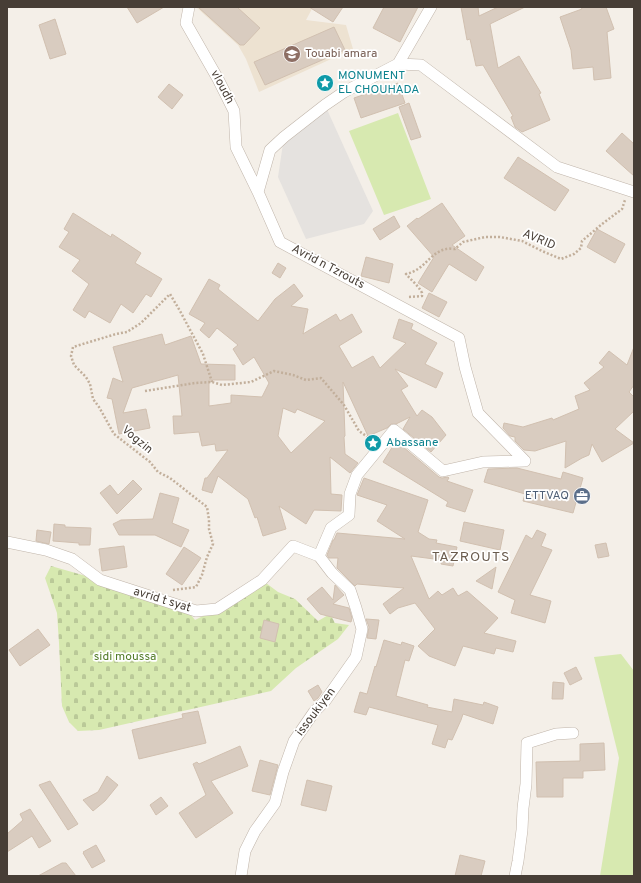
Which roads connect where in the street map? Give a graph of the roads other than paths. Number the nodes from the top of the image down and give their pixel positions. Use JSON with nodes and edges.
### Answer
{"nodes":[{"id":1,"x":189,"y":7,"type":"edge"},
{"id":2,"x":431,"y":7,"type":"edge"},
{"id":3,"x":398,"y":64,"type":"junction"},
{"id":4,"x":258,"y":192,"type":"junction"},
{"id":5,"x":633,"y":192,"type":"edge"},
{"id":6,"x":7,"y":542,"type":"edge"},
{"id":7,"x":319,"y":556,"type":"junction"},
{"id":8,"x":573,"y":733,"type":"dead end"},
{"id":9,"x":241,"y":876,"type":"edge"},
{"id":10,"x":515,"y":876,"type":"edge"}],
"edges":[{"from":1,"to":4,"type":"street","name":"vloudh"},
{"from":2,"to":3,"type":"street"},
{"from":3,"to":4,"type":"street"},
{"from":3,"to":5,"type":"street"},
{"from":4,"to":7,"type":"street","name":"Avrid n Tzrouts"},
{"from":6,"to":7,"type":"street","name":"avrid t syat"},
{"from":7,"to":9,"type":"street","name":"issoukiyen"},
{"from":8,"to":10,"type":"street"}]}
